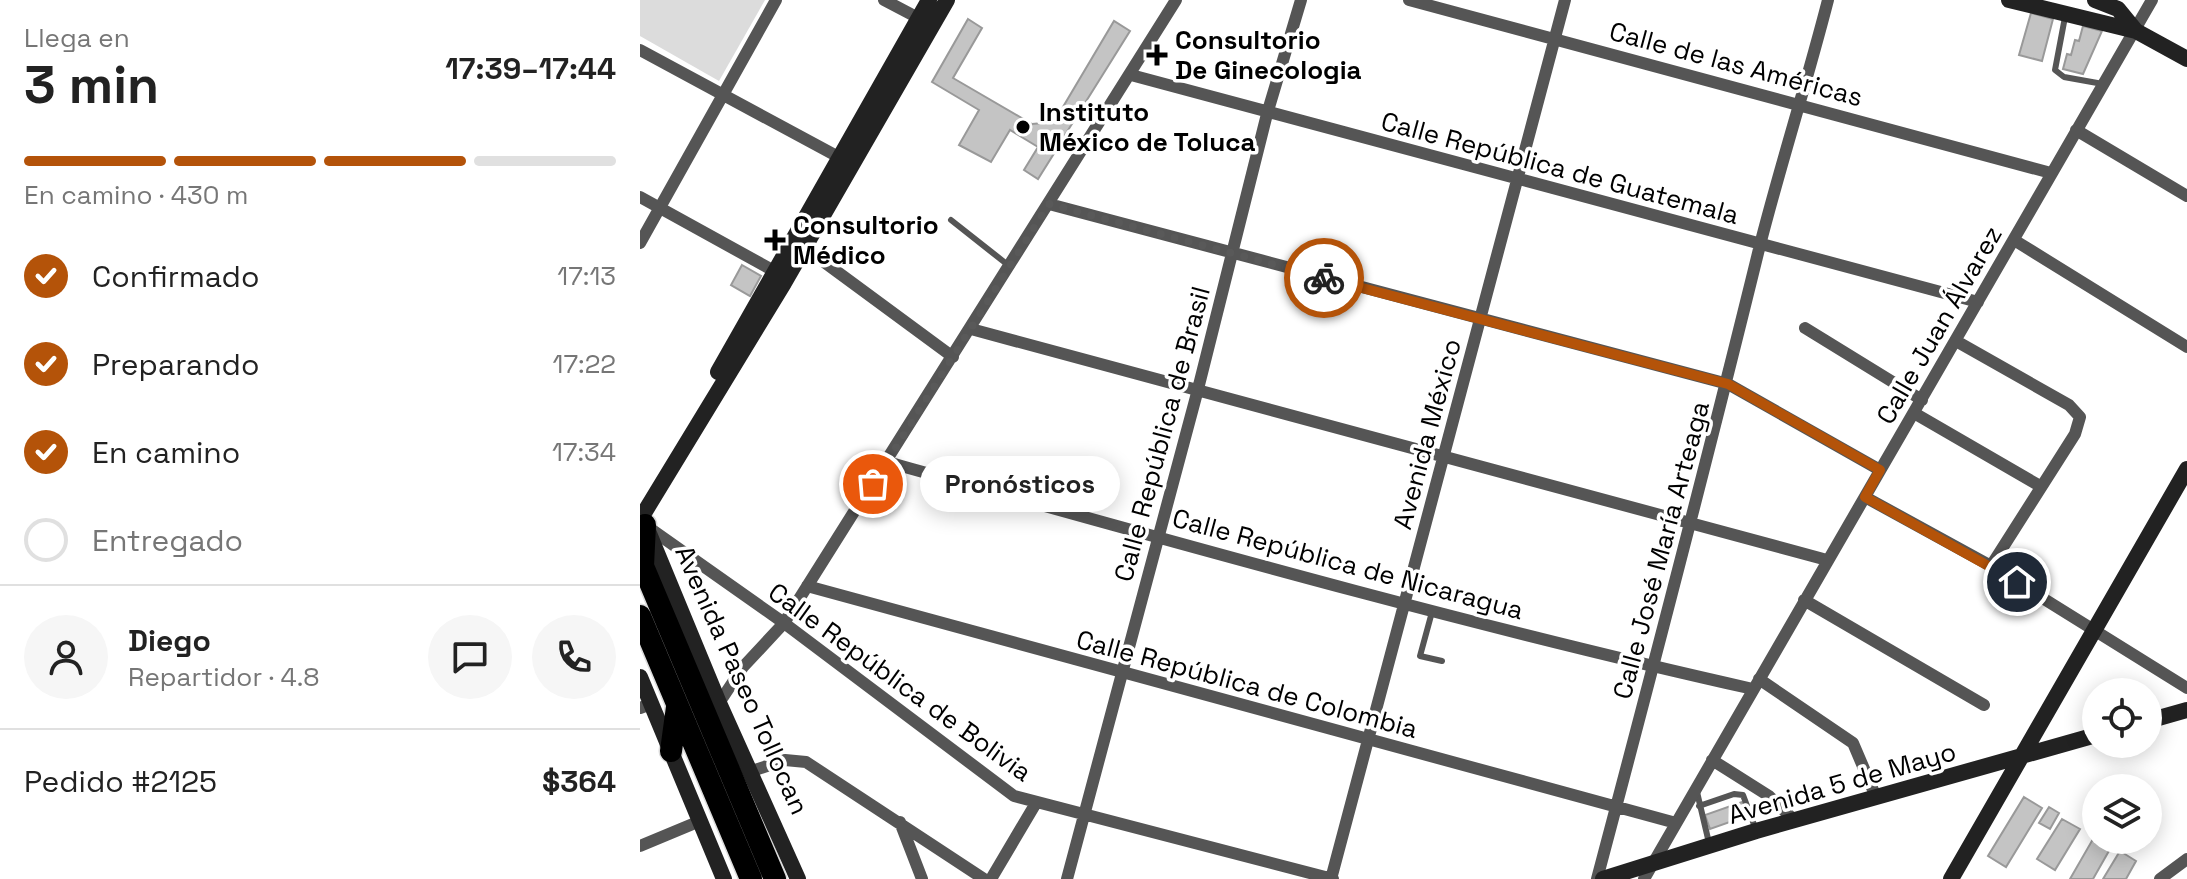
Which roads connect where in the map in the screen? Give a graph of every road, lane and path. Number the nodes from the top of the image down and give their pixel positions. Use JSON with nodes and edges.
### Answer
{"nodes":[{"id":1,"x":776,"y":0,"type":"edge"},
{"id":2,"x":884,"y":0,"type":"edge"},
{"id":3,"x":929,"y":0,"type":"edge"},
{"id":4,"x":947,"y":0,"type":"edge"},
{"id":5,"x":1176,"y":0,"type":"edge"},
{"id":6,"x":1301,"y":0,"type":"edge"},
{"id":7,"x":1409,"y":0,"type":"edge"},
{"id":8,"x":1565,"y":0,"type":"edge"},
{"id":9,"x":1828,"y":0,"type":"edge"},
{"id":10,"x":2011,"y":0,"type":"edge"},
{"id":11,"x":2095,"y":0,"type":"edge"},
{"id":12,"x":2148,"y":1,"type":"edge"},
{"id":13,"x":2066,"y":14,"type":"junction"},
{"id":14,"x":925,"y":22,"type":"junction"},
{"id":15,"x":2136,"y":31,"type":"junction"},
{"id":16,"x":1554,"y":39,"type":"junction"},
{"id":17,"x":640,"y":50,"type":"edge"},
{"id":18,"x":2187,"y":59,"type":"edge"},
{"id":19,"x":1131,"y":75,"type":"junction"},
{"id":20,"x":2103,"y":84,"type":"junction"},
{"id":21,"x":722,"y":95,"type":"junction"},
{"id":22,"x":1802,"y":104,"type":"junction"},
{"id":23,"x":1267,"y":114,"type":"junction"},
{"id":24,"x":2076,"y":130,"type":"junction"},
{"id":25,"x":846,"y":161,"type":"junction"},
{"id":26,"x":2051,"y":173,"type":"junction"},
{"id":27,"x":1518,"y":179,"type":"junction"},
{"id":28,"x":2187,"y":196,"type":"edge"},
{"id":29,"x":640,"y":197,"type":"edge"},
{"id":30,"x":1049,"y":204,"type":"junction"},
{"id":31,"x":661,"y":208,"type":"junction"},
{"id":32,"x":951,"y":220,"type":"dead end"},
{"id":33,"x":2014,"y":240,"type":"junction"},
{"id":34,"x":640,"y":243,"type":"edge"},
{"id":35,"x":1761,"y":243,"type":"junction"},
{"id":36,"x":805,"y":248,"type":"junction"},
{"id":37,"x":1232,"y":253,"type":"junction"},
{"id":38,"x":1010,"y":266,"type":"junction"},
{"id":39,"x":776,"y":272,"type":"junction"},
{"id":40,"x":1978,"y":302,"type":"junction"},
{"id":41,"x":1481,"y":320,"type":"junction"},
{"id":42,"x":1805,"y":328,"type":"dead end"},
{"id":43,"x":971,"y":329,"type":"junction"},
{"id":44,"x":1956,"y":341,"type":"junction"},
{"id":45,"x":2187,"y":347,"type":"edge"},
{"id":46,"x":953,"y":357,"type":"junction"},
{"id":47,"x":1728,"y":384,"type":"junction"},
{"id":48,"x":1197,"y":393,"type":"junction"},
{"id":49,"x":1922,"y":400,"type":"junction"},
{"id":50,"x":1914,"y":413,"type":"junction"},
{"id":51,"x":1442,"y":458,"type":"junction"},
{"id":52,"x":887,"y":462,"type":"junction"},
{"id":53,"x":2187,"y":469,"type":"edge"},
{"id":54,"x":1880,"y":470,"type":"junction"},
{"id":55,"x":2040,"y":486,"type":"junction"},
{"id":56,"x":1865,"y":497,"type":"junction"},
{"id":57,"x":642,"y":511,"type":"edge"},
{"id":58,"x":1687,"y":525,"type":"junction"},
{"id":59,"x":1159,"y":538,"type":"junction"},
{"id":60,"x":1827,"y":560,"type":"junction"},
{"id":61,"x":642,"y":562,"type":"edge"},
{"id":62,"x":1991,"y":566,"type":"junction"},
{"id":63,"x":807,"y":586,"type":"junction"},
{"id":64,"x":1804,"y":600,"type":"junction"},
{"id":65,"x":1405,"y":601,"type":"junction"},
{"id":66,"x":1432,"y":608,"type":"junction"},
{"id":67,"x":640,"y":616,"type":"edge"},
{"id":68,"x":784,"y":623,"type":"junction"},
{"id":69,"x":2095,"y":630,"type":"junction"},
{"id":70,"x":689,"y":634,"type":"junction"},
{"id":71,"x":1442,"y":661,"type":"dead end"},
{"id":72,"x":1653,"y":666,"type":"junction"},
{"id":73,"x":1122,"y":673,"type":"junction"},
{"id":74,"x":692,"y":676,"type":"junction"},
{"id":75,"x":640,"y":677,"type":"edge"},
{"id":76,"x":1756,"y":684,"type":"junction"},
{"id":77,"x":2187,"y":688,"type":"edge"},
{"id":78,"x":719,"y":703,"type":"junction"},
{"id":79,"x":1984,"y":705,"type":"dead end"},
{"id":80,"x":646,"y":706,"type":"edge"},
{"id":81,"x":677,"y":706,"type":"junction"},
{"id":82,"x":2187,"y":710,"type":"edge"},
{"id":83,"x":2162,"y":717,"type":"edge"},
{"id":84,"x":2082,"y":739,"type":"edge"},
{"id":85,"x":1369,"y":740,"type":"junction"},
{"id":86,"x":671,"y":751,"type":"junction"},
{"id":87,"x":2020,"y":757,"type":"junction"},
{"id":88,"x":1712,"y":760,"type":"junction"},
{"id":89,"x":752,"y":771,"type":"junction"},
{"id":90,"x":1696,"y":790,"type":"junction"},
{"id":91,"x":1876,"y":797,"type":"junction"},
{"id":92,"x":1036,"y":803,"type":"junction"},
{"id":93,"x":1699,"y":806,"type":"junction"},
{"id":94,"x":1616,"y":807,"type":"junction"},
{"id":95,"x":1084,"y":814,"type":"junction"},
{"id":96,"x":1794,"y":820,"type":"junction"},
{"id":97,"x":700,"y":821,"type":"junction"},
{"id":98,"x":899,"y":821,"type":"junction"},
{"id":99,"x":1676,"y":823,"type":"junction"},
{"id":100,"x":1756,"y":831,"type":"junction"},
{"id":101,"x":640,"y":846,"type":"edge"},
{"id":102,"x":1710,"y":846,"type":"junction"},
{"id":103,"x":2187,"y":859,"type":"edge"},
{"id":104,"x":747,"y":869,"type":"edge"},
{"id":105,"x":1648,"y":872,"type":"edge"},
{"id":106,"x":724,"y":879,"type":"edge"},
{"id":107,"x":775,"y":879,"type":"edge"},
{"id":108,"x":798,"y":879,"type":"edge"},
{"id":109,"x":922,"y":879,"type":"edge"},
{"id":110,"x":984,"y":879,"type":"edge"},
{"id":111,"x":991,"y":879,"type":"edge"},
{"id":112,"x":1067,"y":879,"type":"edge"},
{"id":113,"x":1332,"y":879,"type":"edge"},
{"id":114,"x":1600,"y":879,"type":"edge"},
{"id":115,"x":1951,"y":879,"type":"edge"},
{"id":116,"x":2160,"y":879,"type":"edge"}],
"edges":[{"from":1,"to":21,"type":"street"},
{"from":2,"to":14,"type":"street"},
{"from":3,"to":14,"type":"main road"},
{"from":4,"to":14,"type":"main road"},
{"from":5,"to":19,"type":"street"},
{"from":6,"to":23,"type":"street","name":"Calle República de Brasil"},
{"from":7,"to":16,"type":"street","name":"Calle de las Américas"},
{"from":8,"to":16,"type":"street","name":"Avenida México"},
{"from":9,"to":22,"type":"street","name":"Calle José María Arteaga"},
{"from":10,"to":13,"type":"main road"},
{"from":11,"to":15,"type":"main road"},
{"from":12,"to":15,"type":"street","name":"Calle Juan Álvarez"},
{"from":13,"to":15,"type":"main road"},
{"from":13,"to":20,"type":"lane"},
{"from":14,"to":25,"type":"main road"},
{"from":15,"to":18,"type":"main road"},
{"from":15,"to":20,"type":"street","name":"Calle Juan Álvarez"},
{"from":16,"to":22,"type":"street","name":"Calle de las Américas"},
{"from":16,"to":27,"type":"street","name":"Avenida México"},
{"from":17,"to":21,"type":"street"},
{"from":19,"to":23,"type":"street","name":"Calle República de Guatemala"},
{"from":19,"to":30,"type":"street"},
{"from":20,"to":24,"type":"street","name":"Calle Juan Álvarez"},
{"from":21,"to":25,"type":"street"},
{"from":21,"to":31,"type":"street"},
{"from":22,"to":26,"type":"street","name":"Calle de las Américas"},
{"from":22,"to":35,"type":"street","name":"Calle José María Arteaga"},
{"from":23,"to":27,"type":"street","name":"Calle República de Guatemala"},
{"from":23,"to":37,"type":"street","name":"Calle República de Brasil"},
{"from":24,"to":26,"type":"street","name":"Calle Juan Álvarez"},
{"from":24,"to":28,"type":"street"},
{"from":25,"to":36,"type":"main road"},
{"from":25,"to":39,"type":"main road"},
{"from":26,"to":33,"type":"street","name":"Calle Juan Álvarez"},
{"from":27,"to":35,"type":"street","name":"Calle República de Guatemala"},
{"from":27,"to":41,"type":"street","name":"Avenida México"},
{"from":29,"to":31,"type":"street"},
{"from":30,"to":37,"type":"street"},
{"from":30,"to":38,"type":"street"},
{"from":31,"to":34,"type":"street"},
{"from":31,"to":39,"type":"street"},
{"from":32,"to":38,"type":"lane"},
{"from":33,"to":40,"type":"street","name":"Calle Juan Álvarez"},
{"from":33,"to":45,"type":"street"},
{"from":35,"to":40,"type":"street","name":"Calle República de Guatemala"},
{"from":35,"to":47,"type":"street","name":"Calle José María Arteaga"},
{"from":36,"to":46,"type":"street"},
{"from":36,"to":57,"type":"main road"},
{"from":37,"to":41,"type":"street"},
{"from":37,"to":48,"type":"street","name":"Calle República de Brasil"},
{"from":38,"to":43,"type":"street"},
{"from":39,"to":57,"type":"main road"},
{"from":40,"to":44,"type":"street","name":"Calle Juan Álvarez"},
{"from":41,"to":47,"type":"street"},
{"from":41,"to":51,"type":"street","name":"Avenida México"},
{"from":42,"to":49,"type":"street"},
{"from":43,"to":46,"type":"street"},
{"from":43,"to":48,"type":"street"},
{"from":44,"to":49,"type":"street","name":"Calle Juan Álvarez"},
{"from":44,"to":55,"type":"street"},
{"from":46,"to":52,"type":"street"},
{"from":47,"to":54,"type":"street"},
{"from":47,"to":58,"type":"street","name":"Calle José María Arteaga"},
{"from":48,"to":51,"type":"street"},
{"from":48,"to":59,"type":"street","name":"Calle República de Brasil"},
{"from":49,"to":50,"type":"street","name":"Calle Juan Álvarez"},
{"from":50,"to":54,"type":"street","name":"Calle Juan Álvarez"},
{"from":50,"to":55,"type":"street"},
{"from":51,"to":58,"type":"street"},
{"from":51,"to":65,"type":"street","name":"Avenida México"},
{"from":52,"to":59,"type":"street","name":"Calle República de Nicaragua"},
{"from":52,"to":63,"type":"street"},
{"from":53,"to":69,"type":"main road"},
{"from":54,"to":56,"type":"street","name":"Calle Juan Álvarez"},
{"from":55,"to":62,"type":"street"},
{"from":56,"to":60,"type":"street","name":"Calle Juan Álvarez"},
{"from":56,"to":62,"type":"street"},
{"from":57,"to":61,"type":"highway"},
{"from":57,"to":68,"type":"street","name":"Calle República de Bolivia"},
{"from":57,"to":70,"type":"main road","name":"Avenida Paseo Tollocan"},
{"from":58,"to":60,"type":"street"},
{"from":58,"to":72,"type":"street","name":"Calle José María Arteaga"},
{"from":59,"to":65,"type":"street","name":"Calle República de Nicaragua"},
{"from":59,"to":73,"type":"street","name":"Calle República de Brasil"},
{"from":60,"to":64,"type":"street","name":"Calle Juan Álvarez"},
{"from":61,"to":74,"type":"highway","name":"Avenida Paseo Tollocan"},
{"from":62,"to":69,"type":"street"},
{"from":63,"to":68,"type":"street"},
{"from":63,"to":73,"type":"street","name":"Calle República de Colombia"},
{"from":64,"to":76,"type":"street","name":"Calle Juan Álvarez"},
{"from":64,"to":79,"type":"street"},
{"from":65,"to":66,"type":"street","name":"Calle República de Nicaragua"},
{"from":65,"to":85,"type":"street","name":"Avenida México"},
{"from":66,"to":71,"type":"lane"},
{"from":66,"to":72,"type":"street","name":"Calle República de Nicaragua"},
{"from":67,"to":81,"type":"highway"},
{"from":68,"to":78,"type":"street"},
{"from":68,"to":92,"type":"street","name":"Calle República de Bolivia"},
{"from":69,"to":77,"type":"street"},
{"from":69,"to":87,"type":"main road"},
{"from":70,"to":74,"type":"highway"},
{"from":70,"to":78,"type":"main road","name":"Avenida Paseo Tollocan"},
{"from":72,"to":76,"type":"street","name":"Calle República de Nicaragua"},
{"from":72,"to":94,"type":"street","name":"Calle José María Arteaga"},
{"from":73,"to":85,"type":"street","name":"Calle República de Colombia"},
{"from":73,"to":95,"type":"street","name":"Calle República de Brasil"},
{"from":74,"to":107,"type":"highway","name":"Avenida Paseo Tollocan"},
{"from":75,"to":80,"type":"main road"},
{"from":76,"to":88,"type":"street","name":"Calle Juan Álvarez"},
{"from":76,"to":91,"type":"street"},
{"from":78,"to":89,"type":"main road","name":"Avenida Paseo Tollocan"},
{"from":80,"to":86,"type":"main road"},
{"from":81,"to":86,"type":"highway"},
{"from":81,"to":104,"type":"highway"},
{"from":82,"to":83,"type":"main road"},
{"from":84,"to":87,"type":"main road","name":"Avenida 5 de Mayo"},
{"from":85,"to":94,"type":"street","name":"Calle República de Colombia"},
{"from":85,"to":113,"type":"street","name":"Avenida México"},
{"from":86,"to":97,"type":"main road"},
{"from":87,"to":91,"type":"main road","name":"Avenida 5 de Mayo"},
{"from":87,"to":115,"type":"main road"},
{"from":88,"to":90,"type":"street","name":"Calle Juan Álvarez"},
{"from":88,"to":96,"type":"street"},
{"from":89,"to":98,"type":"street"},
{"from":89,"to":108,"type":"main road","name":"Avenida Paseo Tollocan"},
{"from":90,"to":93,"type":"lane"},
{"from":90,"to":99,"type":"street","name":"Calle Juan Álvarez"},
{"from":91,"to":96,"type":"main road","name":"Avenida 5 de Mayo"},
{"from":92,"to":95,"type":"street","name":"Calle República de Bolivia"},
{"from":92,"to":111,"type":"street"},
{"from":93,"to":100,"type":"lane"},
{"from":93,"to":102,"type":"lane"},
{"from":94,"to":99,"type":"street","name":"Calle República de Colombia"},
{"from":94,"to":114,"type":"street","name":"Calle José María Arteaga"},
{"from":95,"to":112,"type":"street","name":"Calle República de Brasil"},
{"from":95,"to":113,"type":"street","name":"Calle República de Bolivia"},
{"from":96,"to":100,"type":"main road","name":"Avenida 5 de Mayo"},
{"from":97,"to":101,"type":"street"},
{"from":97,"to":106,"type":"main road"},
{"from":98,"to":109,"type":"street"},
{"from":98,"to":110,"type":"street"},
{"from":99,"to":105,"type":"street","name":"Calle Juan Álvarez"},
{"from":100,"to":102,"type":"main road","name":"Avenida 5 de Mayo"},
{"from":102,"to":105,"type":"main road","name":"Avenida 5 de Mayo"},
{"from":103,"to":116,"type":"street"},
{"from":105,"to":114,"type":"main road","name":"Avenida 5 de Mayo"}]}
